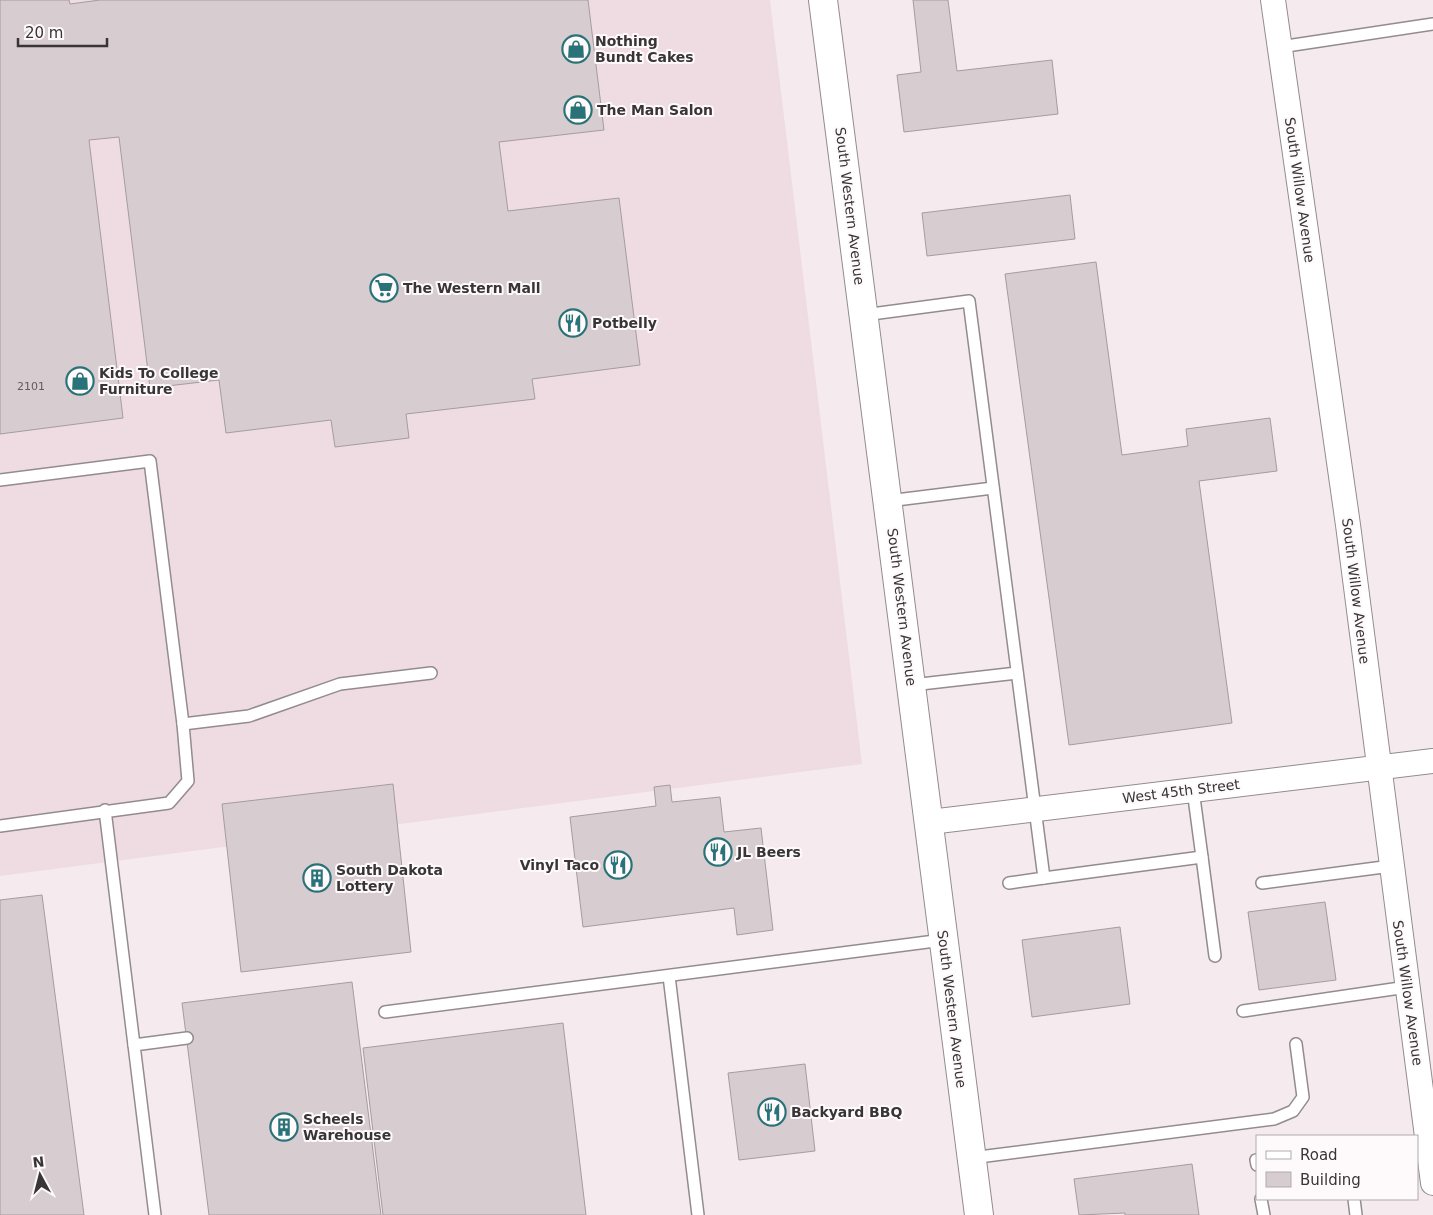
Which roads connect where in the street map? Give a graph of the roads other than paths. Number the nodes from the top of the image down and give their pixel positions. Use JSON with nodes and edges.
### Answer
{"nodes":[{"id":1,"x":823,"y":0,"type":"edge"},
{"id":2,"x":1273,"y":0,"type":"edge"},
{"id":3,"x":1433,"y":24,"type":"edge"},
{"id":4,"x":1280,"y":47,"type":"junction"},
{"id":5,"x":864,"y":314,"type":"junction"},
{"id":6,"x":0,"y":480,"type":"edge"},
{"id":7,"x":993,"y":488,"type":"junction"},
{"id":8,"x":888,"y":501,"type":"junction"},
{"id":9,"x":1017,"y":672,"type":"junction"},
{"id":10,"x":431,"y":673,"type":"dead end"},
{"id":11,"x":912,"y":685,"type":"junction"},
{"id":12,"x":182,"y":724,"type":"junction"},
{"id":13,"x":1433,"y":761,"type":"edge"},
{"id":14,"x":1378,"y":767,"type":"junction"},
{"id":15,"x":1193,"y":790,"type":"junction"},
{"id":16,"x":105,"y":810,"type":"junction"},
{"id":17,"x":1034,"y":810,"type":"junction"},
{"id":18,"x":930,"y":822,"type":"junction"},
{"id":19,"x":0,"y":826,"type":"edge"},
{"id":20,"x":1202,"y":857,"type":"junction"},
{"id":21,"x":1391,"y":866,"type":"junction"},
{"id":22,"x":1044,"y":878,"type":"junction"},
{"id":23,"x":1009,"y":883,"type":"dead end"},
{"id":24,"x":1262,"y":883,"type":"dead end"},
{"id":25,"x":942,"y":940,"type":"junction"},
{"id":26,"x":1215,"y":956,"type":"dead end"},
{"id":27,"x":669,"y":976,"type":"junction"},
{"id":28,"x":1407,"y":988,"type":"junction"},
{"id":29,"x":1244,"y":1011,"type":"dead end"},
{"id":30,"x":385,"y":1012,"type":"dead end"},
{"id":31,"x":187,"y":1038,"type":"dead end"},
{"id":32,"x":1296,"y":1044,"type":"dead end"},
{"id":33,"x":134,"y":1045,"type":"junction"},
{"id":34,"x":1422,"y":1141,"type":"edge"},
{"id":35,"x":971,"y":1158,"type":"junction"},
{"id":36,"x":1433,"y":1183,"type":"edge"},
{"id":37,"x":1261,"y":1200,"type":"edge"},
{"id":38,"x":1354,"y":1200,"type":"edge"},
{"id":39,"x":155,"y":1215,"type":"edge"},
{"id":40,"x":698,"y":1215,"type":"edge"},
{"id":41,"x":979,"y":1215,"type":"edge"},
{"id":42,"x":1264,"y":1215,"type":"edge"},
{"id":43,"x":1356,"y":1215,"type":"edge"}],
"edges":[{"from":1,"to":5,"type":"main road","name":"South Western Avenue"},
{"from":2,"to":4,"type":"street","name":"South Willow Avenue"},
{"from":3,"to":4,"type":"lane"},
{"from":4,"to":14,"type":"street","name":"South Willow Avenue"},
{"from":5,"to":7,"type":"lane"},
{"from":5,"to":8,"type":"main road","name":"South Western Avenue"},
{"from":6,"to":12,"type":"lane"},
{"from":7,"to":8,"type":"lane"},
{"from":7,"to":9,"type":"lane"},
{"from":8,"to":11,"type":"main road","name":"South Western Avenue"},
{"from":9,"to":11,"type":"lane"},
{"from":9,"to":17,"type":"lane"},
{"from":10,"to":12,"type":"lane"},
{"from":11,"to":18,"type":"main road","name":"South Western Avenue"},
{"from":12,"to":16,"type":"lane"},
{"from":13,"to":14,"type":"street","name":"West 45th Street"},
{"from":14,"to":15,"type":"street","name":"West 45th Street"},
{"from":14,"to":21,"type":"street","name":"South Willow Avenue"},
{"from":15,"to":17,"type":"street","name":"West 45th Street"},
{"from":15,"to":20,"type":"lane"},
{"from":16,"to":19,"type":"lane"},
{"from":16,"to":33,"type":"lane"},
{"from":17,"to":18,"type":"street","name":"West 45th Street"},
{"from":17,"to":22,"type":"lane"},
{"from":18,"to":25,"type":"main road","name":"South Western Avenue"},
{"from":20,"to":22,"type":"lane"},
{"from":20,"to":26,"type":"lane"},
{"from":21,"to":24,"type":"lane"},
{"from":21,"to":28,"type":"street","name":"South Willow Avenue"},
{"from":22,"to":23,"type":"lane"},
{"from":25,"to":27,"type":"lane"},
{"from":25,"to":35,"type":"main road","name":"South Western Avenue"},
{"from":27,"to":30,"type":"lane"},
{"from":27,"to":40,"type":"lane"},
{"from":28,"to":29,"type":"lane"},
{"from":28,"to":34,"type":"street","name":"South Willow Avenue"},
{"from":31,"to":33,"type":"lane"},
{"from":32,"to":35,"type":"lane"},
{"from":33,"to":39,"type":"lane"},
{"from":34,"to":36,"type":"street","name":"South Willow Avenue"},
{"from":35,"to":41,"type":"main road","name":"South Western Avenue"},
{"from":37,"to":42,"type":"lane"},
{"from":38,"to":43,"type":"lane"}]}
